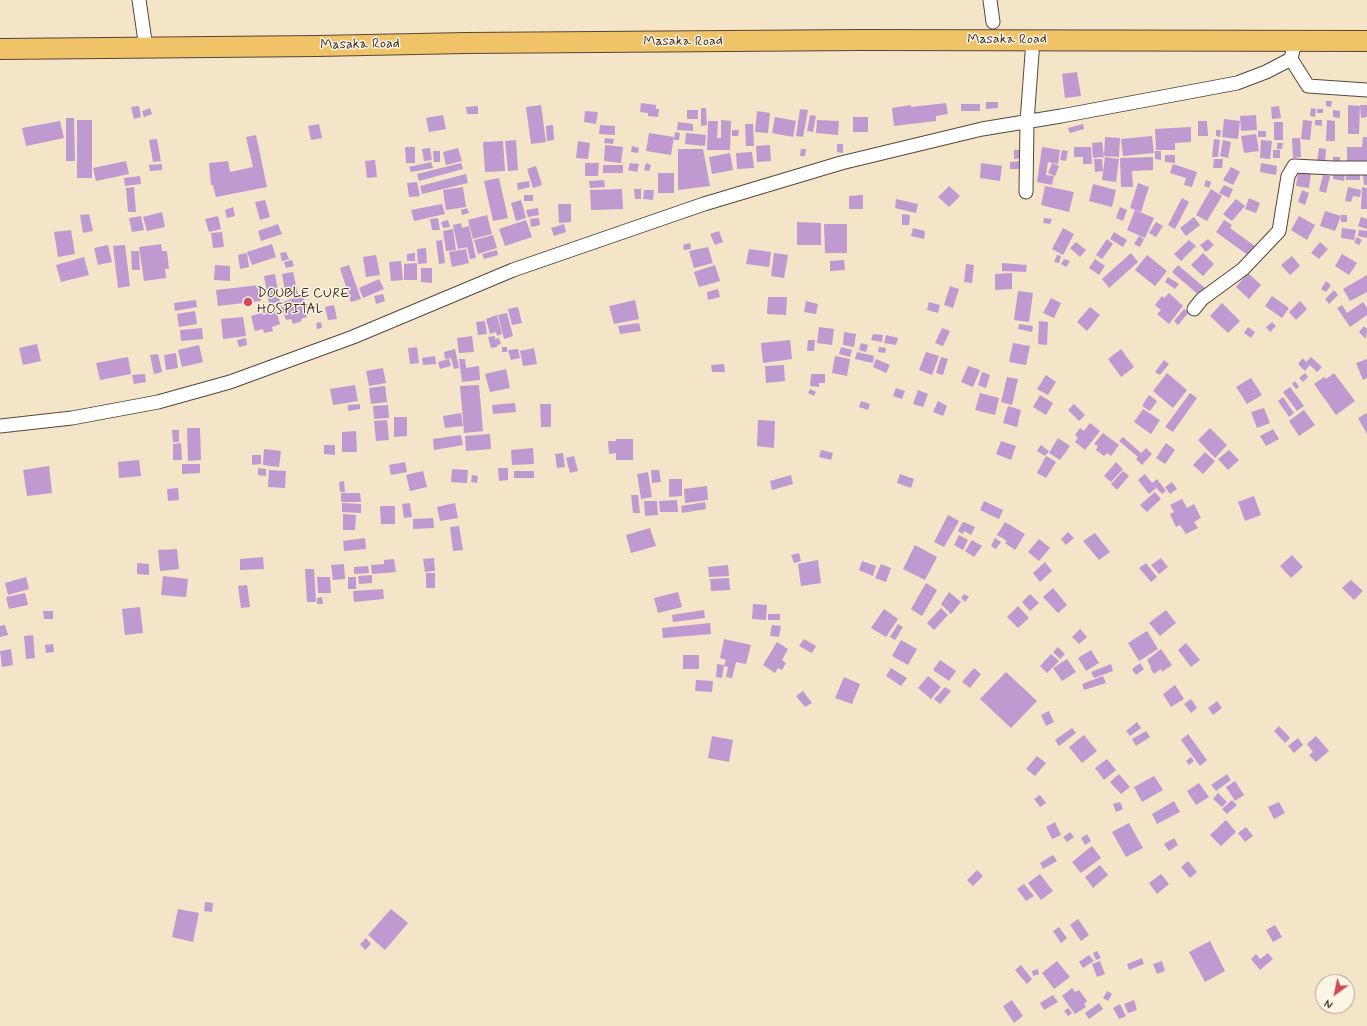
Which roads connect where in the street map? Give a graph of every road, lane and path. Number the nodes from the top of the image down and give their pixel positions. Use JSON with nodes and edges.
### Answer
{"nodes":[{"id":1,"x":139,"y":0,"type":"edge"},
{"id":2,"x":990,"y":0,"type":"edge"},
{"id":3,"x":993,"y":22,"type":"dead end"},
{"id":4,"x":1033,"y":40,"type":"junction"},
{"id":5,"x":1367,"y":41,"type":"edge"},
{"id":6,"x":146,"y":48,"type":"junction"},
{"id":7,"x":0,"y":49,"type":"edge"},
{"id":8,"x":1293,"y":50,"type":"junction"},
{"id":9,"x":1367,"y":90,"type":"edge"},
{"id":10,"x":1027,"y":122,"type":"junction"},
{"id":11,"x":1367,"y":168,"type":"edge"},
{"id":12,"x":1026,"y":192,"type":"dead end"},
{"id":13,"x":1194,"y":309,"type":"dead end"},
{"id":14,"x":0,"y":426,"type":"edge"}],
"edges":[{"from":1,"to":6,"type":"street"},
{"from":2,"to":3,"type":"street"},
{"from":4,"to":6,"type":"main road","name":"Masaka Road"},
{"from":4,"to":8,"type":"main road","name":"Masaka Road"},
{"from":4,"to":10,"type":"street"},
{"from":5,"to":8,"type":"main road","name":"Masaka Road"},
{"from":6,"to":7,"type":"main road","name":"Masaka Road"},
{"from":8,"to":9,"type":"street"},
{"from":8,"to":10,"type":"street"},
{"from":10,"to":12,"type":"street"},
{"from":10,"to":14,"type":"street"},
{"from":11,"to":13,"type":"street"}]}
